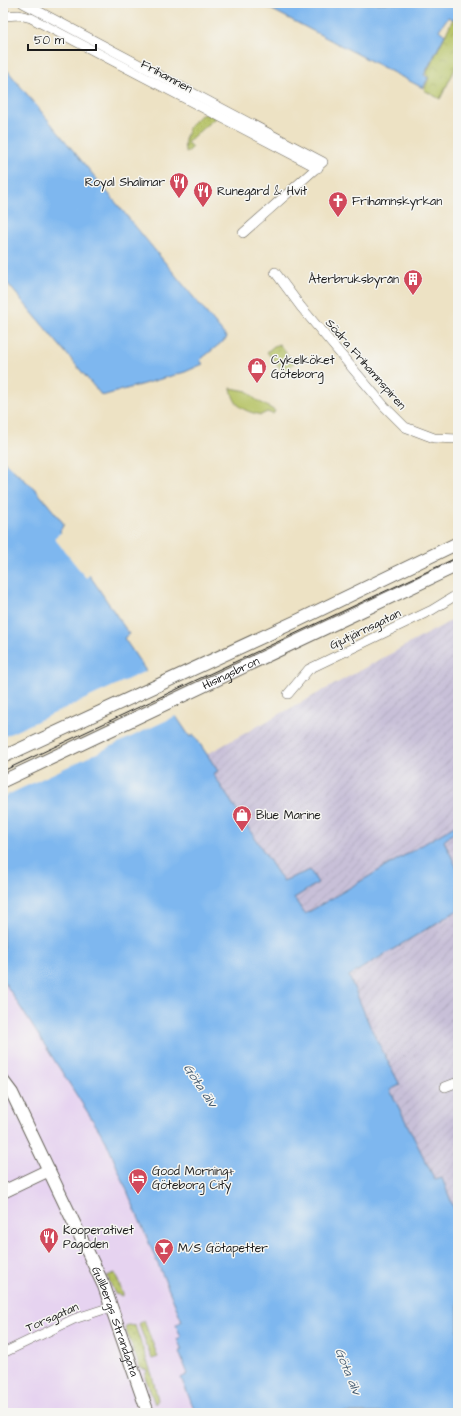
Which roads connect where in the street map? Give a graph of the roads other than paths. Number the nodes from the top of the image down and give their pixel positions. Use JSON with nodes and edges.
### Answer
{"nodes":[{"id":1,"x":23,"y":3,"type":"edge"},
{"id":2,"x":3,"y":16,"type":"edge"},
{"id":3,"x":318,"y":168,"type":"junction"},
{"id":4,"x":243,"y":233,"type":"dead end"},
{"id":5,"x":275,"y":272,"type":"dead end"},
{"id":6,"x":458,"y":440,"type":"edge"},
{"id":7,"x":458,"y":543,"type":"edge"},
{"id":8,"x":458,"y":565,"type":"edge"},
{"id":9,"x":458,"y":594,"type":"edge"},
{"id":10,"x":288,"y":694,"type":"dead end"},
{"id":11,"x":3,"y":757,"type":"edge"},
{"id":12,"x":3,"y":781,"type":"edge"},
{"id":13,"x":3,"y":1081,"type":"edge"},
{"id":14,"x":458,"y":1082,"type":"edge"},
{"id":15,"x":445,"y":1087,"type":"dead end"},
{"id":16,"x":49,"y":1170,"type":"junction"},
{"id":17,"x":3,"y":1192,"type":"edge"},
{"id":18,"x":111,"y":1307,"type":"junction"},
{"id":19,"x":3,"y":1353,"type":"edge"},
{"id":20,"x":148,"y":1413,"type":"edge"}],
"edges":[{"from":1,"to":3,"type":"street","name":"Frihamnen"},
{"from":2,"to":3,"type":"street","name":"Frihamnen"},
{"from":3,"to":4,"type":"street"},
{"from":5,"to":6,"type":"street","name":"Södra Frihamnspiren"},
{"from":7,"to":11,"type":"main road","name":"Hisingsbron"},
{"from":8,"to":12,"type":"main road","name":"Hisingsbron"},
{"from":9,"to":10,"type":"street","name":"Gjutjärnsgatan"},
{"from":13,"to":16,"type":"main road","name":"Gullbergs Strandgata"},
{"from":14,"to":15,"type":"street"},
{"from":16,"to":17,"type":"main road"},
{"from":16,"to":18,"type":"main road","name":"Gullbergs Strandgata"},
{"from":18,"to":19,"type":"street","name":"Torsgatan"},
{"from":18,"to":20,"type":"main road","name":"Gullbergs Strandgata"}]}
